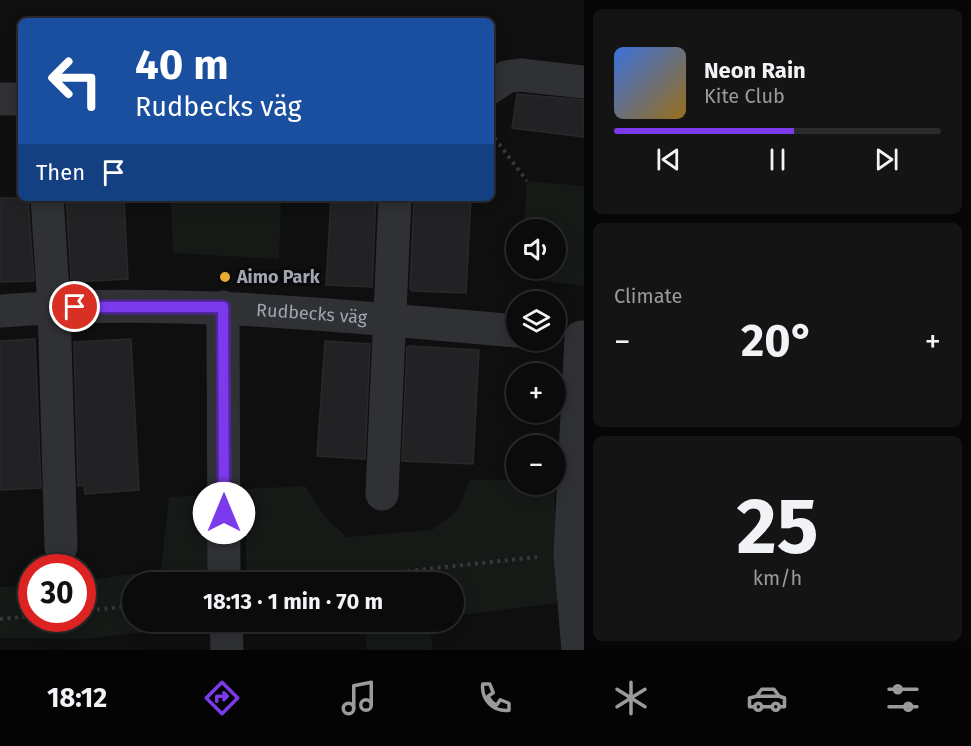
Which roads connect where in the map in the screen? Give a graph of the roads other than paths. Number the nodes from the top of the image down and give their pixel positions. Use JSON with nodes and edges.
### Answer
{"nodes":[{"id":1,"x":584,"y":82,"type":"edge"},
{"id":2,"x":494,"y":85,"type":"edge"},
{"id":3,"x":0,"y":99,"type":"edge"},
{"id":4,"x":18,"y":99,"type":"edge"},
{"id":5,"x":46,"y":201,"type":"edge"},
{"id":6,"x":396,"y":201,"type":"edge"},
{"id":7,"x":54,"y":307,"type":"junction"},
{"id":8,"x":223,"y":307,"type":"junction"},
{"id":9,"x":0,"y":311,"type":"edge"},
{"id":10,"x":390,"y":320,"type":"junction"},
{"id":11,"x":506,"y":330,"type":"edge"},
{"id":12,"x":573,"y":336,"type":"edge"},
{"id":13,"x":382,"y":494,"type":"dead end"},
{"id":14,"x":61,"y":547,"type":"dead end"},
{"id":15,"x":224,"y":572,"type":"edge"},
{"id":16,"x":226,"y":632,"type":"edge"},
{"id":17,"x":227,"y":650,"type":"edge"},
{"id":18,"x":578,"y":650,"type":"edge"}],
"edges":[{"from":1,"to":2,"type":"street"},
{"from":3,"to":4,"type":"street"},
{"from":5,"to":7,"type":"street"},
{"from":6,"to":10,"type":"street"},
{"from":7,"to":8,"type":"street","name":"Rudbecks väg"},
{"from":7,"to":9,"type":"street","name":"Rudbecks väg"},
{"from":7,"to":14,"type":"street"},
{"from":8,"to":10,"type":"street","name":"Rudbecks väg"},
{"from":8,"to":15,"type":"street"},
{"from":10,"to":11,"type":"street","name":"Rudbecks väg"},
{"from":10,"to":13,"type":"street"},
{"from":12,"to":18,"type":"street"},
{"from":16,"to":17,"type":"street"}]}
